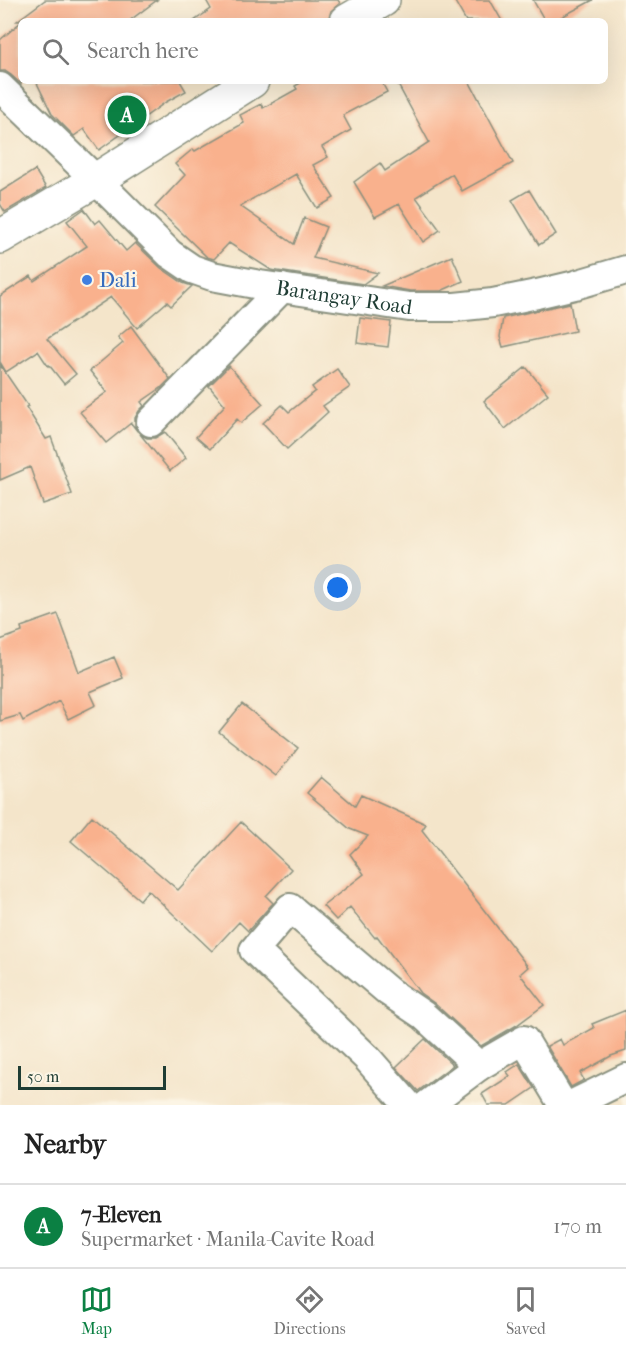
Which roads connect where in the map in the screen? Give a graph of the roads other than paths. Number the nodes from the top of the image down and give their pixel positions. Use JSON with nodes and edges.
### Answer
{"nodes":[{"id":1,"x":247,"y":84,"type":"edge"},
{"id":2,"x":0,"y":87,"type":"edge"},
{"id":3,"x":96,"y":180,"type":"junction"},
{"id":4,"x":0,"y":237,"type":"edge"},
{"id":5,"x":626,"y":270,"type":"edge"},
{"id":6,"x":282,"y":288,"type":"junction"},
{"id":7,"x":151,"y":422,"type":"dead end"},
{"id":8,"x":479,"y":1066,"type":"junction"},
{"id":9,"x":622,"y":1088,"type":"edge"},
{"id":10,"x":408,"y":1105,"type":"edge"},
{"id":11,"x":428,"y":1105,"type":"edge"},
{"id":12,"x":563,"y":1105,"type":"edge"},
{"id":13,"x":571,"y":1105,"type":"edge"}],
"edges":[{"from":1,"to":3,"type":"main road"},
{"from":2,"to":3,"type":"street","name":"Barangay Road"},
{"from":3,"to":4,"type":"main road"},
{"from":3,"to":6,"type":"street","name":"Barangay Road"},
{"from":5,"to":6,"type":"street","name":"Barangay Road"},
{"from":6,"to":7,"type":"street"},
{"from":8,"to":10,"type":"street"},
{"from":8,"to":11,"type":"street"},
{"from":8,"to":12,"type":"street"},
{"from":9,"to":13,"type":"street"}]}
